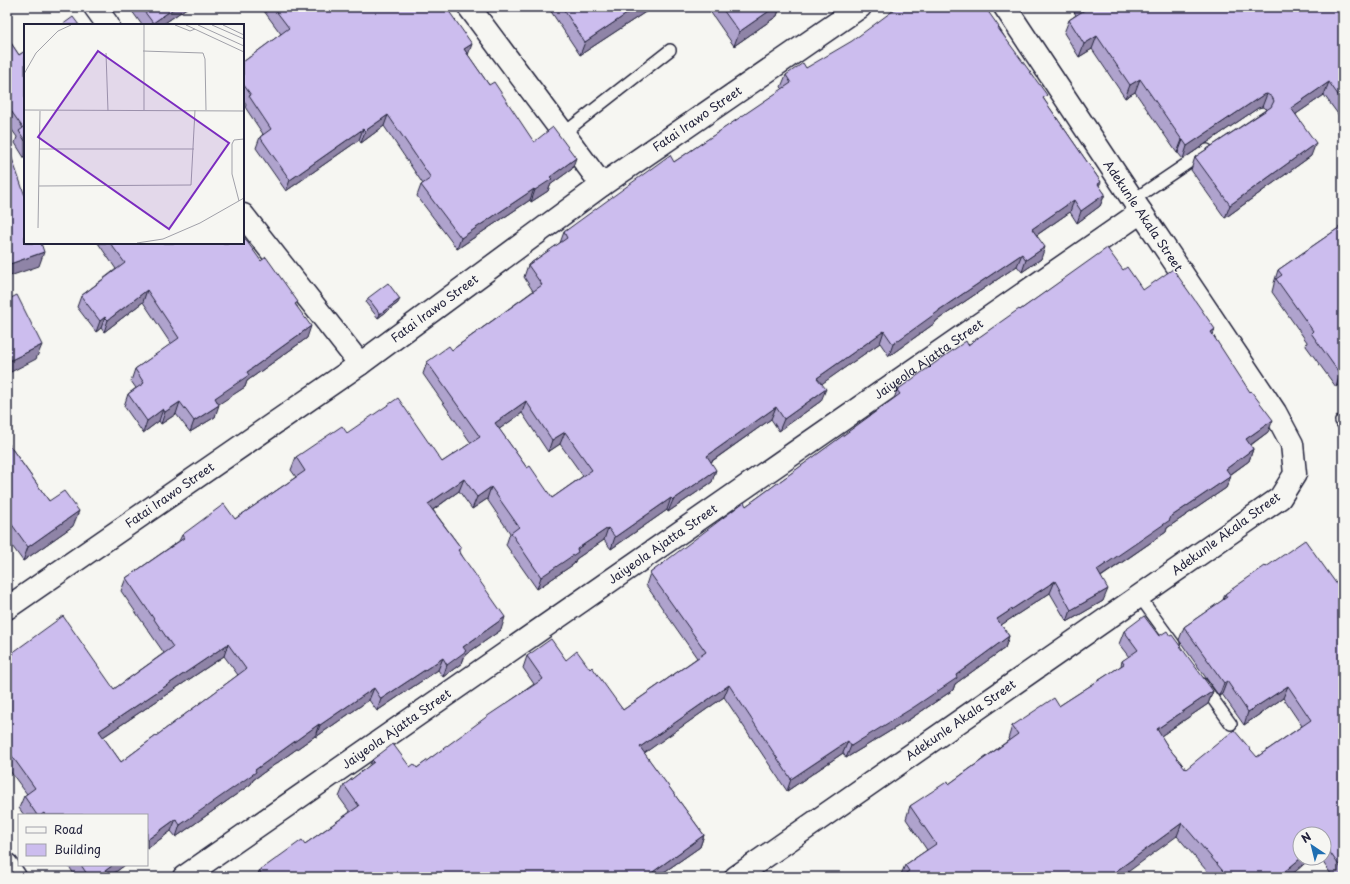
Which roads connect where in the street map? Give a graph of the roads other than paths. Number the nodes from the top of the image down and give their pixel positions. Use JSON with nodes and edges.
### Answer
{"nodes":[{"id":1,"x":95,"y":7,"type":"edge"},
{"id":2,"x":469,"y":7,"type":"edge"},
{"id":3,"x":860,"y":7,"type":"edge"},
{"id":4,"x":1005,"y":7,"type":"edge"},
{"id":5,"x":107,"y":24,"type":"edge"},
{"id":6,"x":670,"y":50,"type":"dead end"},
{"id":7,"x":564,"y":133,"type":"junction"},
{"id":8,"x":1216,"y":144,"type":"edge"},
{"id":9,"x":602,"y":185,"type":"junction"},
{"id":10,"x":1137,"y":206,"type":"junction"},
{"id":11,"x":244,"y":216,"type":"edge"},
{"id":12,"x":360,"y":364,"type":"junction"},
{"id":13,"x":1140,"y":596,"type":"junction"},
{"id":14,"x":7,"y":608,"type":"edge"},
{"id":15,"x":1180,"y":653,"type":"edge"},
{"id":16,"x":1194,"y":672,"type":"edge"},
{"id":17,"x":1231,"y":724,"type":"dead end"},
{"id":18,"x":7,"y":865,"type":"edge"},
{"id":19,"x":15,"y":877,"type":"edge"},
{"id":20,"x":184,"y":877,"type":"edge"},
{"id":21,"x":736,"y":877,"type":"edge"}],
"edges":[{"from":1,"to":5,"type":"street"},
{"from":2,"to":7,"type":"street"},
{"from":3,"to":9,"type":"street","name":"Fatai Irawo Street"},
{"from":4,"to":10,"type":"street","name":"Adekunle Akala Street"},
{"from":6,"to":7,"type":"lane"},
{"from":7,"to":9,"type":"street"},
{"from":8,"to":10,"type":"lane"},
{"from":9,"to":12,"type":"street","name":"Fatai Irawo Street"},
{"from":10,"to":13,"type":"street","name":"Adekunle Akala Street"},
{"from":10,"to":20,"type":"street","name":"Jaiyeola Ajatta Street"},
{"from":11,"to":12,"type":"street"},
{"from":12,"to":14,"type":"street","name":"Fatai Irawo Street"},
{"from":13,"to":15,"type":"lane"},
{"from":13,"to":21,"type":"street","name":"Adekunle Akala Street"},
{"from":16,"to":17,"type":"lane"},
{"from":18,"to":19,"type":"street"}]}
